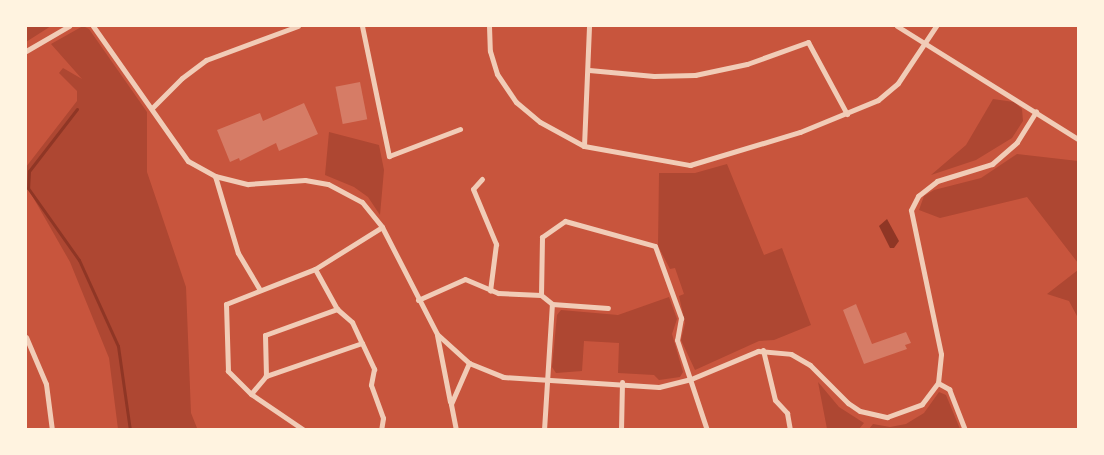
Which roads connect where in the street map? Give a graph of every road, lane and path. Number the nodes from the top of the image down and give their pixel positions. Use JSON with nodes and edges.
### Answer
{"nodes":[{"id":1,"x":69,"y":26,"type":"edge"},
{"id":2,"x":93,"y":26,"type":"edge"},
{"id":3,"x":298,"y":26,"type":"edge"},
{"id":4,"x":362,"y":26,"type":"edge"},
{"id":5,"x":489,"y":26,"type":"edge"},
{"id":6,"x":589,"y":26,"type":"edge"},
{"id":7,"x":897,"y":26,"type":"edge"},
{"id":8,"x":936,"y":26,"type":"edge"},
{"id":9,"x":926,"y":44,"type":"junction"},
{"id":10,"x":26,"y":51,"type":"edge"},
{"id":11,"x":589,"y":70,"type":"junction"},
{"id":12,"x":152,"y":108,"type":"junction"},
{"id":13,"x":1036,"y":111,"type":"junction"},
{"id":14,"x":847,"y":114,"type":"junction"},
{"id":15,"x":460,"y":129,"type":"dead end"},
{"id":16,"x":1078,"y":138,"type":"edge"},
{"id":17,"x":584,"y":146,"type":"junction"},
{"id":18,"x":215,"y":176,"type":"junction"},
{"id":19,"x":482,"y":179,"type":"dead end"},
{"id":20,"x":382,"y":227,"type":"junction"},
{"id":21,"x":315,"y":269,"type":"junction"},
{"id":22,"x":260,"y":290,"type":"junction"},
{"id":23,"x":490,"y":291,"type":"junction"},
{"id":24,"x":541,"y":295,"type":"junction"},
{"id":25,"x":418,"y":300,"type":"junction"},
{"id":26,"x":552,"y":304,"type":"junction"},
{"id":27,"x":608,"y":308,"type":"dead end"},
{"id":28,"x":337,"y":309,"type":"junction"},
{"id":29,"x":436,"y":334,"type":"junction"},
{"id":30,"x":26,"y":337,"type":"edge"},
{"id":31,"x":363,"y":343,"type":"junction"},
{"id":32,"x":764,"y":350,"type":"junction"},
{"id":33,"x":469,"y":363,"type":"junction"},
{"id":34,"x":266,"y":376,"type":"junction"},
{"id":35,"x":548,"y":379,"type":"junction"},
{"id":36,"x":691,"y":379,"type":"junction"},
{"id":37,"x":622,"y":382,"type":"junction"},
{"id":38,"x":938,"y":383,"type":"junction"},
{"id":39,"x":251,"y":394,"type":"junction"},
{"id":40,"x":451,"y":404,"type":"junction"},
{"id":41,"x":382,"y":428,"type":"edge"},
{"id":42,"x":52,"y":429,"type":"edge"},
{"id":43,"x":304,"y":429,"type":"edge"},
{"id":44,"x":376,"y":429,"type":"edge"},
{"id":45,"x":456,"y":429,"type":"edge"},
{"id":46,"x":544,"y":429,"type":"edge"},
{"id":47,"x":621,"y":429,"type":"edge"},
{"id":48,"x":707,"y":429,"type":"edge"},
{"id":49,"x":790,"y":429,"type":"edge"},
{"id":50,"x":965,"y":429,"type":"edge"}],
"edges":[{"from":1,"to":10,"type":"street"},
{"from":2,"to":12,"type":"street"},
{"from":3,"to":12,"type":"street"},
{"from":4,"to":15,"type":"street"},
{"from":5,"to":17,"type":"street"},
{"from":6,"to":11,"type":"street"},
{"from":7,"to":9,"type":"street"},
{"from":8,"to":9,"type":"street"},
{"from":9,"to":13,"type":"street"},
{"from":9,"to":14,"type":"street"},
{"from":11,"to":14,"type":"street"},
{"from":11,"to":17,"type":"street"},
{"from":12,"to":18,"type":"street"},
{"from":13,"to":16,"type":"street"},
{"from":13,"to":38,"type":"street"},
{"from":14,"to":17,"type":"street"},
{"from":18,"to":20,"type":"street"},
{"from":18,"to":22,"type":"street"},
{"from":19,"to":23,"type":"street"},
{"from":20,"to":21,"type":"street"},
{"from":20,"to":25,"type":"street"},
{"from":21,"to":22,"type":"street"},
{"from":21,"to":28,"type":"street"},
{"from":22,"to":39,"type":"street"},
{"from":23,"to":24,"type":"street"},
{"from":23,"to":25,"type":"street"},
{"from":24,"to":26,"type":"street"},
{"from":24,"to":36,"type":"street"},
{"from":25,"to":29,"type":"street"},
{"from":26,"to":27,"type":"street"},
{"from":26,"to":35,"type":"street"},
{"from":28,"to":31,"type":"street"},
{"from":28,"to":34,"type":"street"},
{"from":29,"to":33,"type":"street"},
{"from":29,"to":40,"type":"street"},
{"from":30,"to":42,"type":"street"},
{"from":31,"to":34,"type":"street"},
{"from":31,"to":41,"type":"street"},
{"from":32,"to":36,"type":"street"},
{"from":32,"to":38,"type":"street"},
{"from":32,"to":49,"type":"street"},
{"from":33,"to":35,"type":"street"},
{"from":33,"to":40,"type":"street"},
{"from":34,"to":39,"type":"street"},
{"from":35,"to":37,"type":"street"},
{"from":35,"to":46,"type":"street"},
{"from":36,"to":37,"type":"street"},
{"from":36,"to":48,"type":"street"},
{"from":37,"to":47,"type":"street"},
{"from":38,"to":50,"type":"street"},
{"from":39,"to":43,"type":"street"},
{"from":40,"to":45,"type":"street"},
{"from":41,"to":44,"type":"street"}]}
